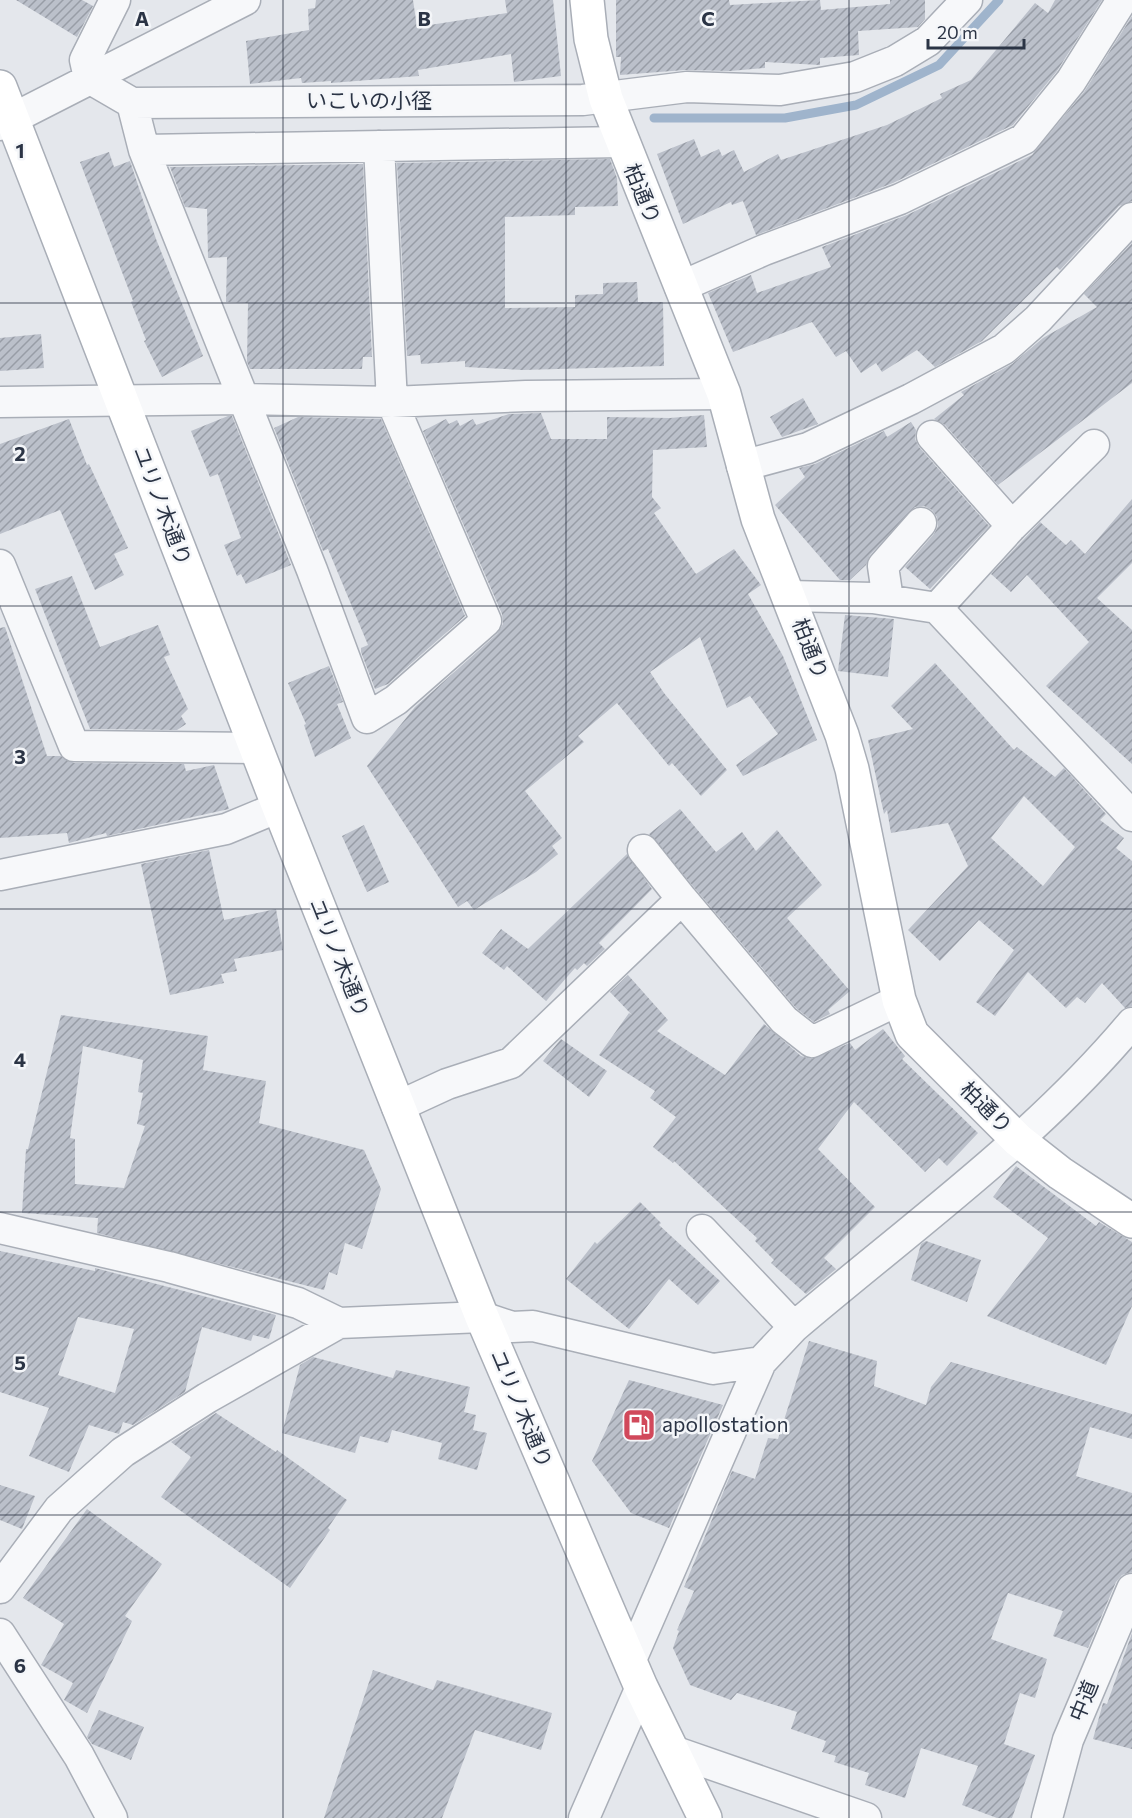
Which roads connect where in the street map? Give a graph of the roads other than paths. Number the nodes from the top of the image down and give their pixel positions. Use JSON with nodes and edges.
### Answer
{"nodes":[{"id":1,"x":115,"y":0,"type":"edge"},
{"id":2,"x":245,"y":0,"type":"edge"},
{"id":3,"x":586,"y":0,"type":"edge"},
{"id":4,"x":967,"y":0,"type":"edge"},
{"id":5,"x":1122,"y":0,"type":"edge"},
{"id":6,"x":89,"y":78,"type":"junction"},
{"id":7,"x":0,"y":87,"type":"edge"},
{"id":8,"x":606,"y":99,"type":"junction"},
{"id":9,"x":132,"y":103,"type":"junction"},
{"id":10,"x":4,"y":118,"type":"edge"},
{"id":11,"x":621,"y":142,"type":"junction"},
{"id":12,"x":379,"y":146,"type":"junction"},
{"id":13,"x":144,"y":150,"type":"junction"},
{"id":14,"x":1132,"y":218,"type":"edge"},
{"id":15,"x":680,"y":286,"type":"junction"},
{"id":16,"x":724,"y":394,"type":"junction"},
{"id":17,"x":120,"y":399,"type":"junction"},
{"id":18,"x":242,"y":399,"type":"junction"},
{"id":19,"x":0,"y":402,"type":"edge"},
{"id":20,"x":392,"y":402,"type":"junction"},
{"id":21,"x":932,"y":436,"type":"dead end"},
{"id":22,"x":1094,"y":445,"type":"dead end"},
{"id":23,"x":742,"y":466,"type":"junction"},
{"id":24,"x":921,"y":523,"type":"dead end"},
{"id":25,"x":1012,"y":526,"type":"junction"},
{"id":26,"x":0,"y":565,"type":"edge"},
{"id":27,"x":790,"y":596,"type":"junction"},
{"id":28,"x":888,"y":600,"type":"junction"},
{"id":29,"x":937,"y":608,"type":"junction"},
{"id":30,"x":257,"y":748,"type":"junction"},
{"id":31,"x":279,"y":807,"type":"junction"},
{"id":32,"x":1132,"y":816,"type":"edge"},
{"id":33,"x":643,"y":850,"type":"dead end"},
{"id":34,"x":0,"y":875,"type":"edge"},
{"id":35,"x":682,"y":899,"type":"junction"},
{"id":36,"x":899,"y":1000,"type":"junction"},
{"id":37,"x":1132,"y":1023,"type":"edge"},
{"id":38,"x":398,"y":1107,"type":"junction"},
{"id":39,"x":1018,"y":1140,"type":"junction"},
{"id":40,"x":1132,"y":1221,"type":"edge"},
{"id":41,"x":0,"y":1228,"type":"edge"},
{"id":42,"x":702,"y":1230,"type":"dead end"},
{"id":43,"x":482,"y":1317,"type":"junction"},
{"id":44,"x":339,"y":1323,"type":"junction"},
{"id":45,"x":794,"y":1327,"type":"junction"},
{"id":46,"x":761,"y":1362,"type":"junction"},
{"id":47,"x":0,"y":1588,"type":"edge"},
{"id":48,"x":1132,"y":1588,"type":"edge"},
{"id":49,"x":0,"y":1634,"type":"edge"},
{"id":50,"x":636,"y":1675,"type":"junction"},
{"id":51,"x":673,"y":1751,"type":"junction"},
{"id":52,"x":112,"y":1818,"type":"edge"},
{"id":53,"x":584,"y":1818,"type":"edge"},
{"id":54,"x":705,"y":1818,"type":"edge"},
{"id":55,"x":866,"y":1818,"type":"edge"},
{"id":56,"x":1047,"y":1818,"type":"edge"}],
"edges":[{"from":1,"to":6,"type":"street"},
{"from":2,"to":6,"type":"street"},
{"from":3,"to":8,"type":"street","name":"柏通り"},
{"from":4,"to":8,"type":"street","name":"いこいの小径"},
{"from":5,"to":15,"type":"street"},
{"from":6,"to":9,"type":"street"},
{"from":6,"to":10,"type":"street"},
{"from":7,"to":10,"type":"street","name":"ユリノ木通り"},
{"from":8,"to":9,"type":"street","name":"いこいの小径"},
{"from":8,"to":11,"type":"street","name":"柏通り"},
{"from":9,"to":13,"type":"street"},
{"from":10,"to":17,"type":"street","name":"ユリノ木通り"},
{"from":11,"to":12,"type":"street"},
{"from":11,"to":15,"type":"street","name":"柏通り"},
{"from":12,"to":13,"type":"street"},
{"from":12,"to":20,"type":"street"},
{"from":13,"to":18,"type":"street"},
{"from":14,"to":23,"type":"street"},
{"from":15,"to":16,"type":"street","name":"柏通り"},
{"from":16,"to":20,"type":"street"},
{"from":16,"to":23,"type":"street","name":"柏通り"},
{"from":17,"to":18,"type":"street"},
{"from":17,"to":19,"type":"street"},
{"from":17,"to":30,"type":"street","name":"ユリノ木通り"},
{"from":18,"to":20,"type":"street"},
{"from":18,"to":20,"type":"street"},
{"from":21,"to":25,"type":"street"},
{"from":22,"to":25,"type":"street"},
{"from":23,"to":27,"type":"street","name":"柏通り"},
{"from":24,"to":28,"type":"street"},
{"from":25,"to":29,"type":"street"},
{"from":26,"to":30,"type":"street"},
{"from":27,"to":28,"type":"street"},
{"from":27,"to":36,"type":"street","name":"柏通り"},
{"from":28,"to":29,"type":"street"},
{"from":29,"to":32,"type":"street"},
{"from":30,"to":31,"type":"street","name":"ユリノ木通り"},
{"from":31,"to":34,"type":"street"},
{"from":31,"to":38,"type":"street","name":"ユリノ木通り"},
{"from":33,"to":35,"type":"street"},
{"from":35,"to":36,"type":"street"},
{"from":35,"to":38,"type":"street"},
{"from":36,"to":39,"type":"street","name":"柏通り"},
{"from":37,"to":39,"type":"street"},
{"from":38,"to":43,"type":"street","name":"ユリノ木通り"},
{"from":39,"to":40,"type":"street","name":"柏通り"},
{"from":39,"to":45,"type":"street"},
{"from":41,"to":44,"type":"street"},
{"from":42,"to":45,"type":"street"},
{"from":43,"to":44,"type":"street"},
{"from":43,"to":46,"type":"street"},
{"from":43,"to":50,"type":"street","name":"ユリノ木通り"},
{"from":44,"to":47,"type":"street"},
{"from":45,"to":46,"type":"street"},
{"from":46,"to":50,"type":"street"},
{"from":48,"to":56,"type":"street","name":"中道"},
{"from":49,"to":52,"type":"street"},
{"from":50,"to":51,"type":"street","name":"ユリノ木通り"},
{"from":50,"to":53,"type":"street"},
{"from":51,"to":54,"type":"street","name":"ユリノ木通り"},
{"from":51,"to":55,"type":"street"}]}
